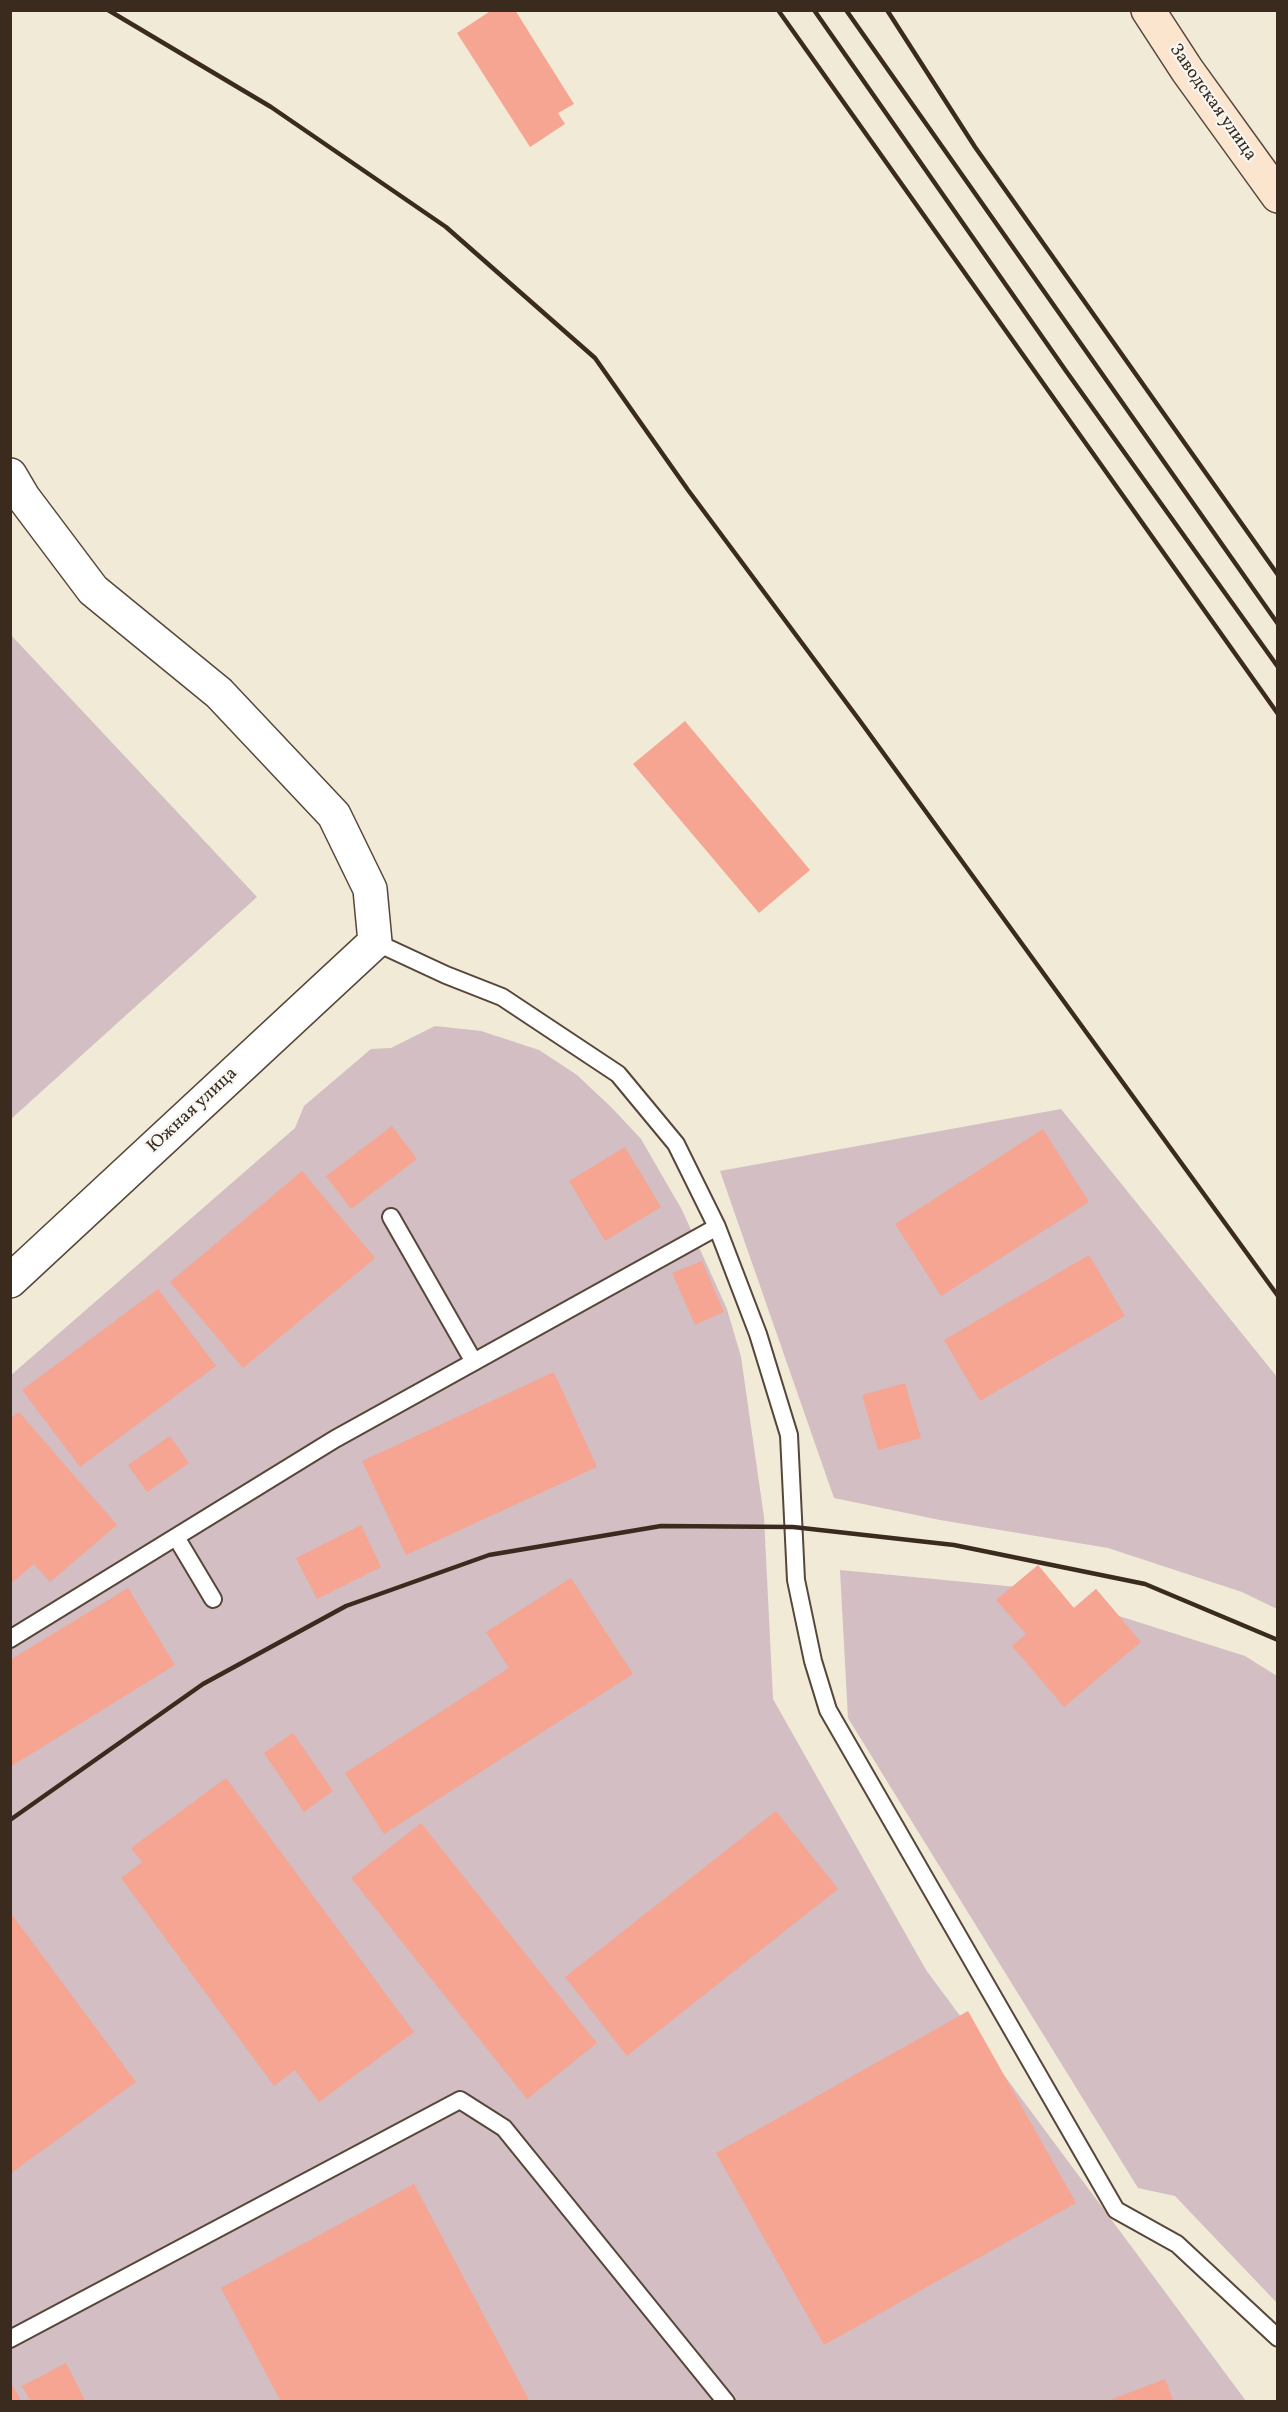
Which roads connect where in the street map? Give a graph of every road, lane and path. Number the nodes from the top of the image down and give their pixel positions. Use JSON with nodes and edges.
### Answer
{"nodes":[{"id":1,"x":1148,"y":10,"type":"edge"},
{"id":2,"x":1156,"y":10,"type":"edge"},
{"id":3,"x":1187,"y":70,"type":"junction"},
{"id":4,"x":1278,"y":196,"type":"edge"},
{"id":5,"x":10,"y":475,"type":"edge"},
{"id":6,"x":375,"y":942,"type":"junction"},
{"id":7,"x":391,"y":1217,"type":"dead end"},
{"id":8,"x":717,"y":1227,"type":"junction"},
{"id":9,"x":10,"y":1281,"type":"edge"},
{"id":10,"x":474,"y":1362,"type":"junction"},
{"id":11,"x":176,"y":1537,"type":"junction"},
{"id":12,"x":213,"y":1599,"type":"dead end"},
{"id":13,"x":10,"y":1640,"type":"edge"},
{"id":14,"x":1278,"y":2338,"type":"edge"},
{"id":15,"x":10,"y":2339,"type":"edge"},
{"id":16,"x":726,"y":2402,"type":"edge"}],
"edges":[{"from":1,"to":3,"type":"street","name":"Заводская улица"},
{"from":2,"to":3,"type":"street"},
{"from":3,"to":4,"type":"street","name":"Заводская улица"},
{"from":5,"to":6,"type":"street"},
{"from":6,"to":8,"type":"lane"},
{"from":6,"to":9,"type":"street","name":"Южная улица"},
{"from":7,"to":10,"type":"lane"},
{"from":8,"to":10,"type":"lane"},
{"from":8,"to":14,"type":"lane"},
{"from":10,"to":11,"type":"lane"},
{"from":11,"to":12,"type":"lane"},
{"from":11,"to":13,"type":"lane"},
{"from":15,"to":16,"type":"lane"}]}
